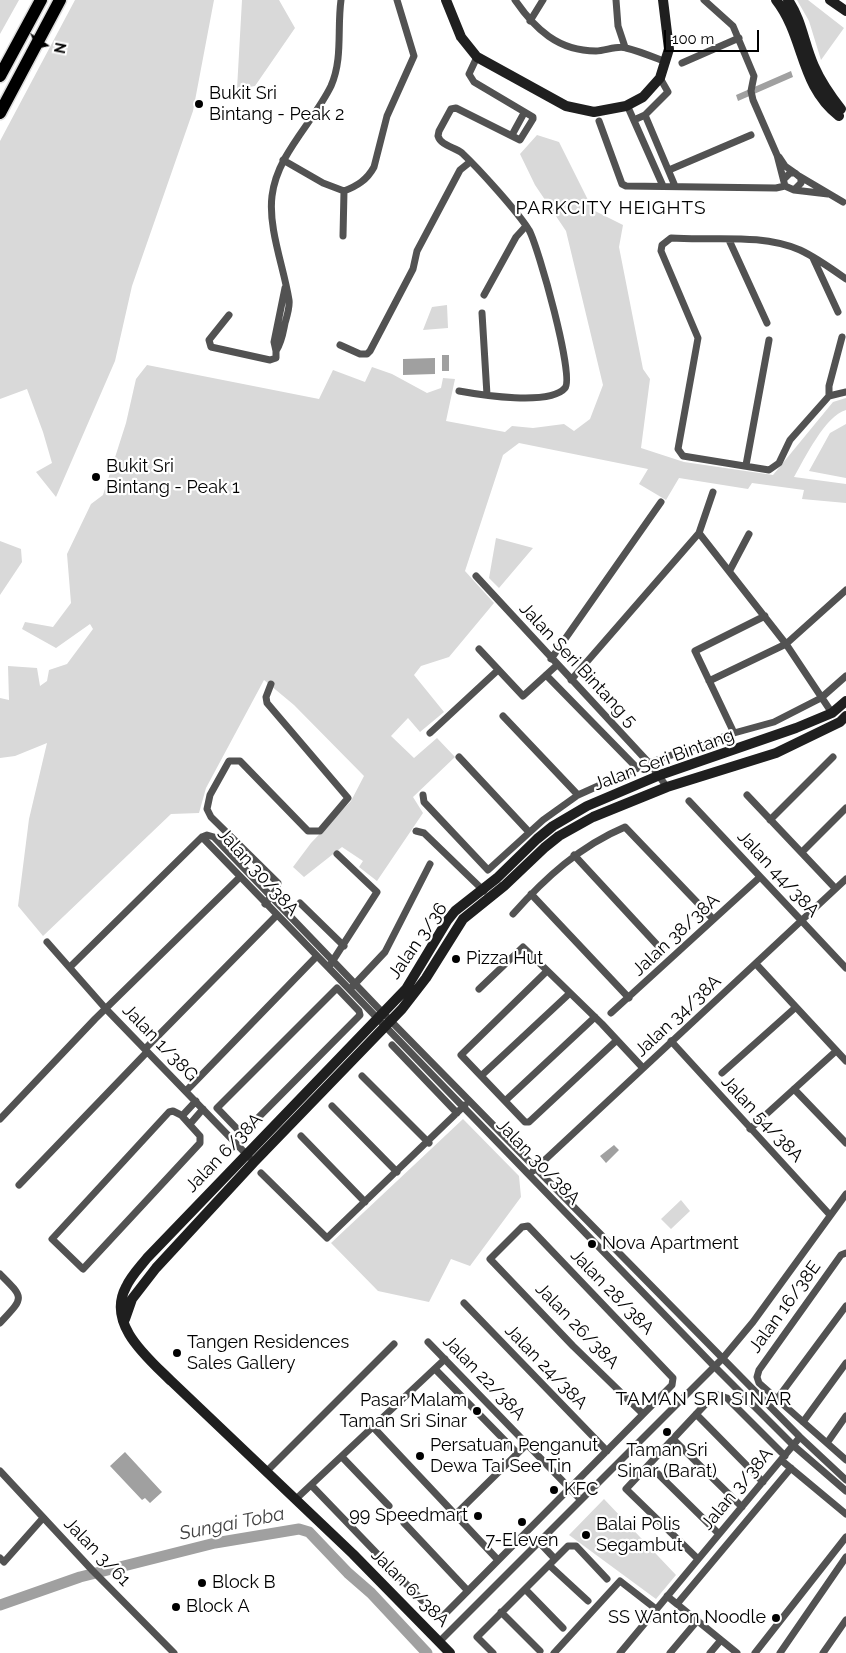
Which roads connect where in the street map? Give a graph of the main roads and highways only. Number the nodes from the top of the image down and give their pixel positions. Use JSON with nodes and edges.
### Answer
{"nodes":[{"id":1,"x":41,"y":0,"type":"edge"},
{"id":2,"x":60,"y":0,"type":"edge"},
{"id":3,"x":0,"y":76,"type":"edge"},
{"id":4,"x":0,"y":112,"type":"edge"}],
"edges":[{"from":1,"to":3,"type":"highway"},
{"from":2,"to":4,"type":"highway"}]}
